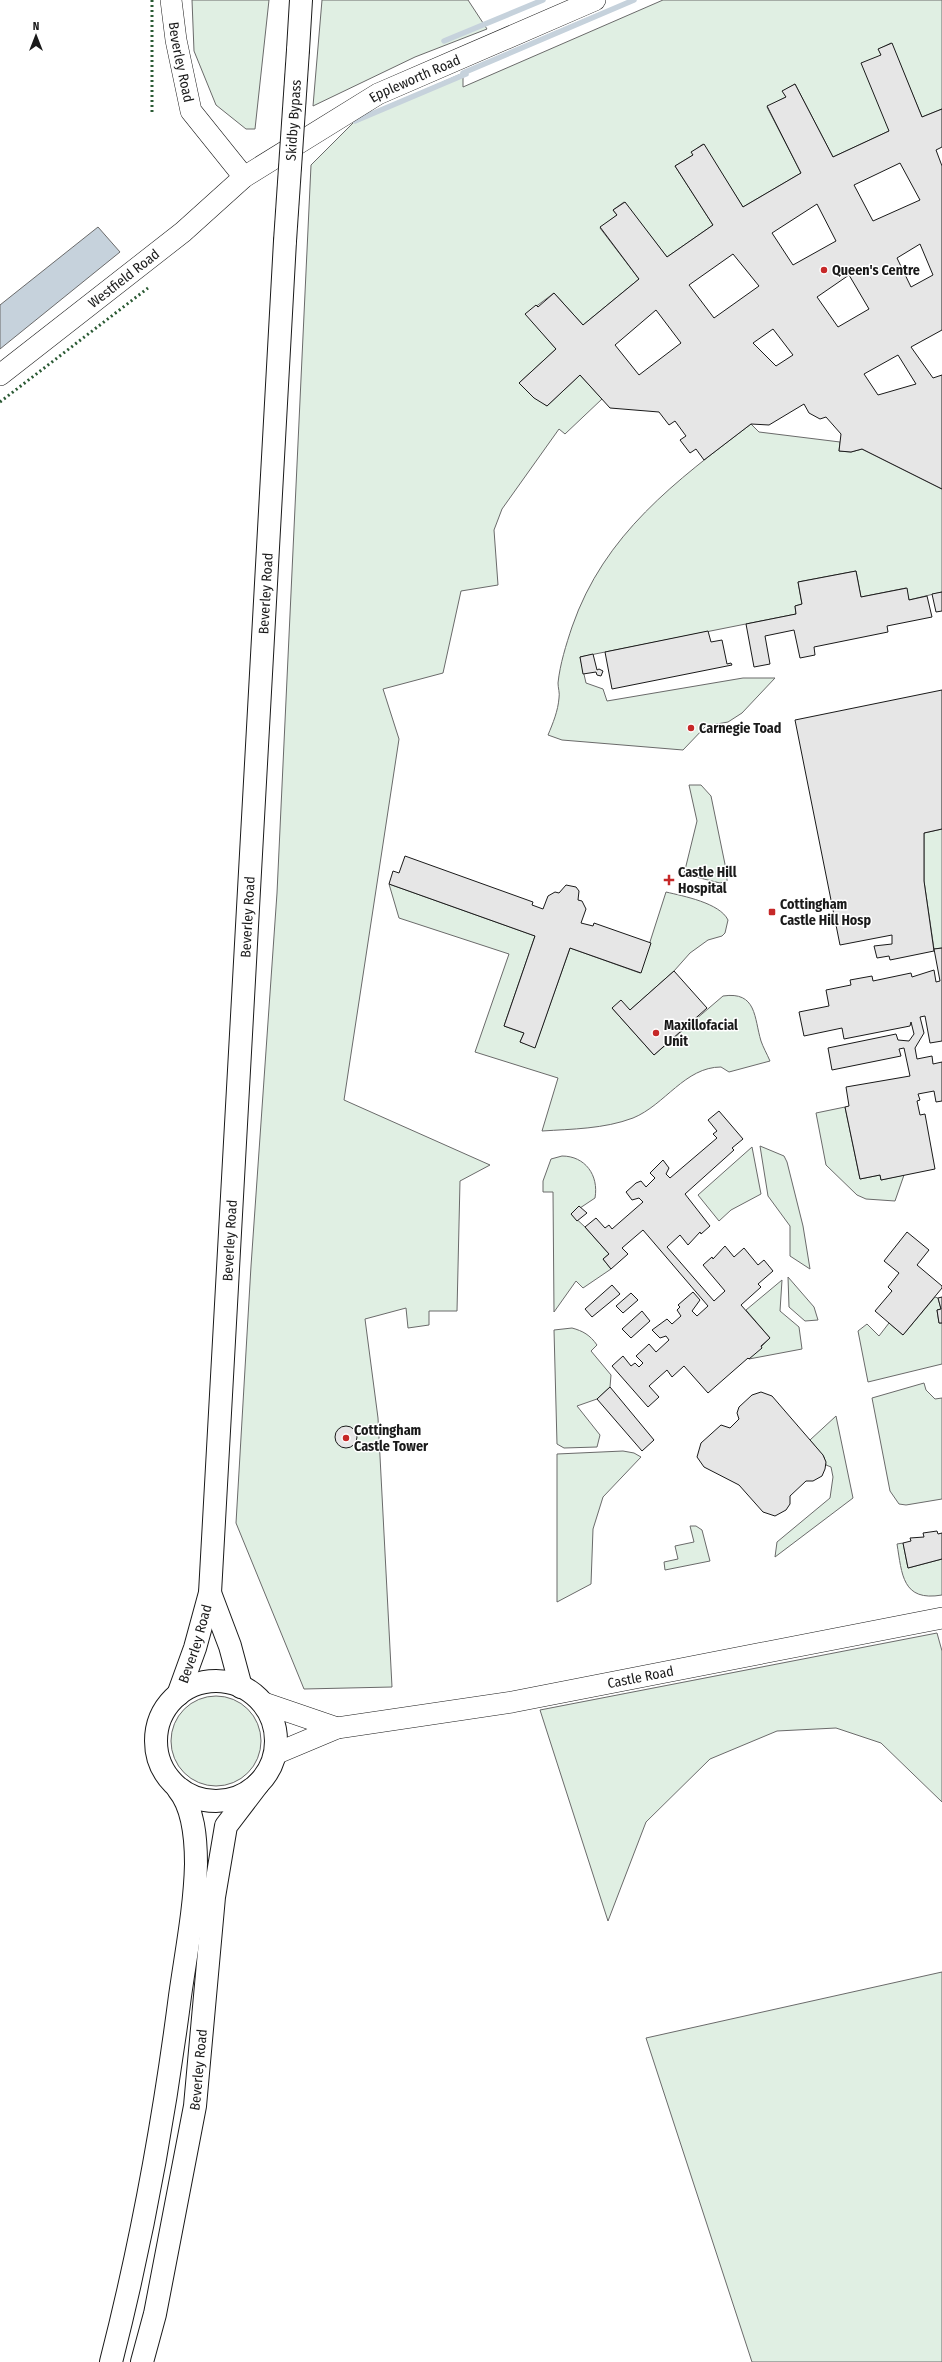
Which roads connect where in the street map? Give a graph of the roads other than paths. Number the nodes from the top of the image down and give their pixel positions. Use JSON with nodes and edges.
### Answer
{"nodes":[{"id":1,"x":171,"y":0,"type":"edge"},
{"id":2,"x":301,"y":0,"type":"edge"},
{"id":3,"x":595,"y":0,"type":"edge"},
{"id":4,"x":244,"y":177,"type":"junction"},
{"id":5,"x":285,"y":241,"type":"joint"},
{"id":6,"x":0,"y":375,"type":"edge"},
{"id":7,"x":210,"y":1593,"type":"junction"},
{"id":8,"x":942,"y":1618,"type":"edge"},
{"id":9,"x":241,"y":1687,"type":"junction"},
{"id":10,"x":178,"y":1695,"type":"junction"},
{"id":11,"x":261,"y":1702,"type":"junction"},
{"id":12,"x":337,"y":1728,"type":"junction"},
{"id":13,"x":275,"y":1754,"type":"junction"},
{"id":14,"x":258,"y":1784,"type":"junction"},
{"id":15,"x":178,"y":1788,"type":"junction"},
{"id":16,"x":110,"y":2362,"type":"edge"},
{"id":17,"x":142,"y":2362,"type":"edge"}],
"edges":[{"from":1,"to":4,"type":"street","name":"Beverley Road"},
{"from":2,"to":5,"type":"highway","name":"Skidby Bypass","bridge":true},
{"from":3,"to":4,"type":"street","name":"Eppleworth Road"},
{"from":4,"to":6,"type":"street","name":"Westfield Road"},
{"from":5,"to":7,"type":"highway","name":"Beverley Road"},
{"from":7,"to":9,"type":"highway","name":"Beverley Road"},
{"from":7,"to":10,"type":"highway","name":"Beverley Road"},
{"from":8,"to":12,"type":"street","name":"Castle Road"},
{"from":9,"to":10,"type":"highway"},
{"from":9,"to":11,"type":"highway"},
{"from":10,"to":15,"type":"highway"},
{"from":11,"to":12,"type":"street","name":"Castle Road"},
{"from":11,"to":13,"type":"highway"},
{"from":12,"to":13,"type":"street","name":"Castle Road"},
{"from":13,"to":14,"type":"highway"},
{"from":14,"to":15,"type":"highway"},
{"from":14,"to":17,"type":"highway","name":"Beverley Road"},
{"from":15,"to":16,"type":"highway","name":"Beverley Road"}]}
